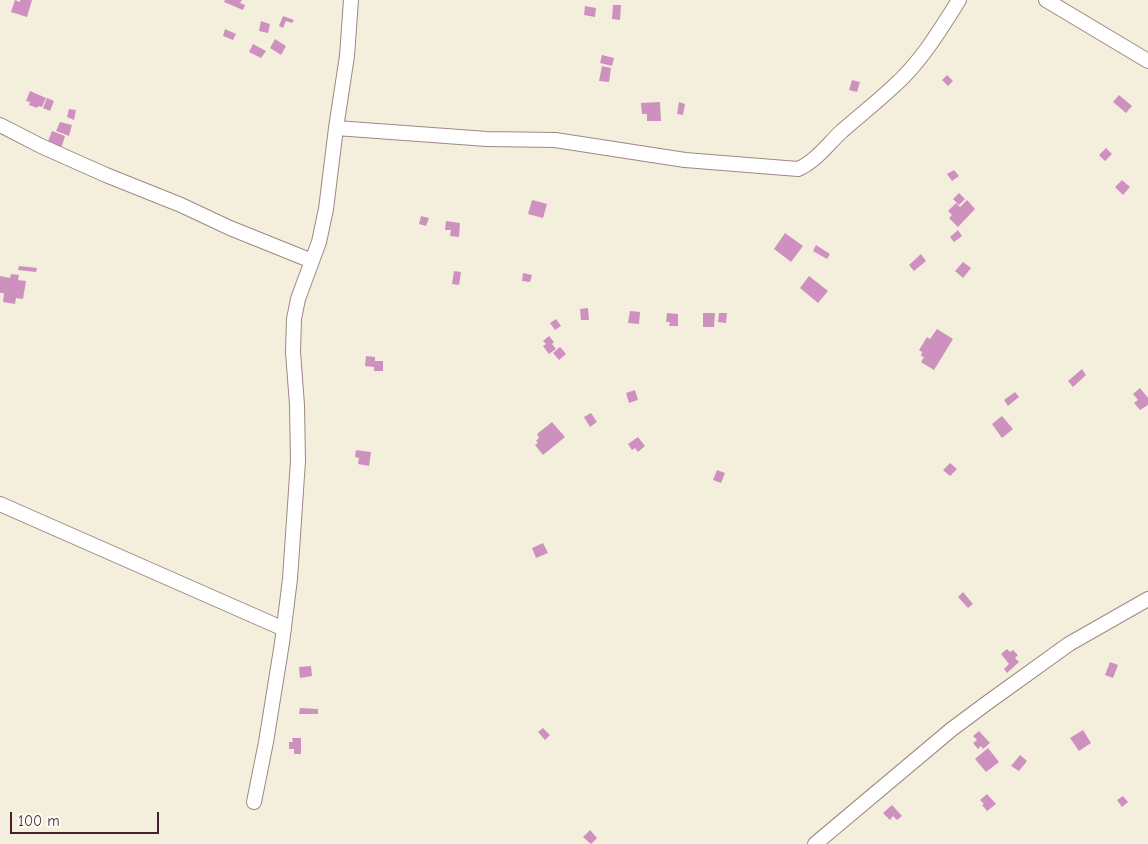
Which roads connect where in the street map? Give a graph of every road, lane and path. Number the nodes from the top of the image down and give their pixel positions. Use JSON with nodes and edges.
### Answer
{"nodes":[{"id":1,"x":351,"y":0,"type":"edge"},
{"id":2,"x":959,"y":0,"type":"edge"},
{"id":3,"x":1046,"y":0,"type":"edge"},
{"id":4,"x":1148,"y":61,"type":"edge"},
{"id":5,"x":0,"y":125,"type":"edge"},
{"id":6,"x":336,"y":128,"type":"junction"},
{"id":7,"x":312,"y":261,"type":"junction"},
{"id":8,"x":0,"y":504,"type":"edge"},
{"id":9,"x":1148,"y":599,"type":"edge"},
{"id":10,"x":284,"y":629,"type":"junction"},
{"id":11,"x":254,"y":802,"type":"dead end"},
{"id":12,"x":815,"y":844,"type":"edge"}],
"edges":[{"from":1,"to":6,"type":"street"},
{"from":2,"to":6,"type":"street"},
{"from":3,"to":4,"type":"street"},
{"from":5,"to":7,"type":"street"},
{"from":6,"to":7,"type":"street"},
{"from":7,"to":10,"type":"street"},
{"from":8,"to":10,"type":"street"},
{"from":9,"to":12,"type":"street"},
{"from":10,"to":11,"type":"street"}]}
